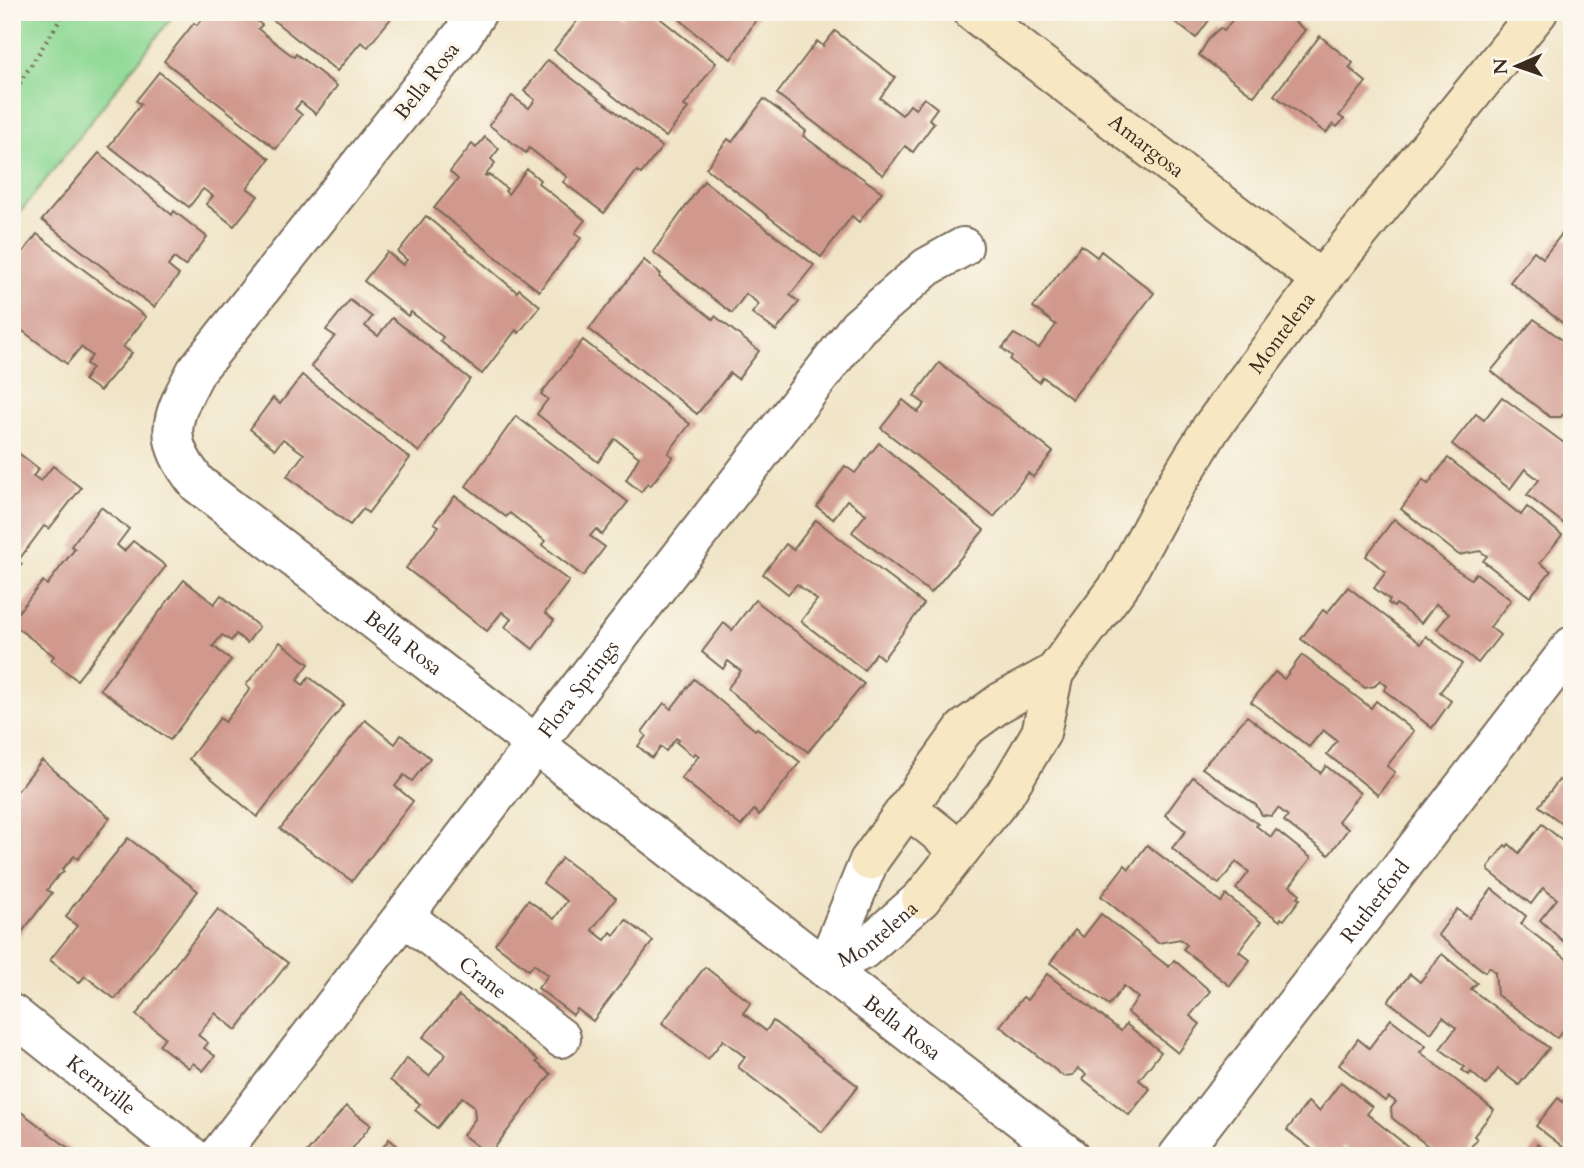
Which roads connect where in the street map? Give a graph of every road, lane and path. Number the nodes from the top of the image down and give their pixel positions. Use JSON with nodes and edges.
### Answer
{"nodes":[{"id":1,"x":65,"y":12,"type":"edge"},
{"id":2,"x":477,"y":12,"type":"edge"},
{"id":3,"x":973,"y":12,"type":"edge"},
{"id":4,"x":1538,"y":12,"type":"edge"},
{"id":5,"x":12,"y":95,"type":"edge"},
{"id":6,"x":963,"y":247,"type":"dead end"},
{"id":7,"x":1321,"y":280,"type":"junction"},
{"id":8,"x":1572,"y":646,"type":"edge"},
{"id":9,"x":1054,"y":673,"type":"junction"},
{"id":10,"x":535,"y":746,"type":"junction"},
{"id":11,"x":907,"y":808,"type":"junction"},
{"id":12,"x":960,"y":850,"type":"junction"},
{"id":13,"x":404,"y":915,"type":"junction"},
{"id":14,"x":825,"y":968,"type":"junction"},
{"id":15,"x":12,"y":1014,"type":"edge"},
{"id":16,"x":561,"y":1038,"type":"dead end"},
{"id":17,"x":191,"y":1156,"type":"edge"},
{"id":18,"x":218,"y":1156,"type":"edge"},
{"id":19,"x":1069,"y":1156,"type":"edge"},
{"id":20,"x":1178,"y":1156,"type":"edge"}],
"edges":[{"from":1,"to":5,"type":"path"},
{"from":2,"to":10,"type":"street","name":"Bella Rosa"},
{"from":3,"to":7,"type":"street","name":"Amargosa"},
{"from":4,"to":7,"type":"street","name":"Montelena"},
{"from":6,"to":10,"type":"street","name":"Flora Springs"},
{"from":7,"to":9,"type":"street","name":"Montelena"},
{"from":8,"to":20,"type":"street","name":"Rutherford"},
{"from":9,"to":11,"type":"street","name":"Montelena"},
{"from":9,"to":12,"type":"street","name":"Montelena"},
{"from":10,"to":13,"type":"street","name":"Flora Springs"},
{"from":10,"to":14,"type":"street","name":"Bella Rosa"},
{"from":11,"to":12,"type":"street"},
{"from":11,"to":14,"type":"street","name":"Montelena"},
{"from":12,"to":14,"type":"street","name":"Montelena"},
{"from":13,"to":16,"type":"street","name":"Crane"},
{"from":13,"to":18,"type":"street","name":"Flora Springs"},
{"from":14,"to":19,"type":"street","name":"Bella Rosa"},
{"from":15,"to":17,"type":"street","name":"Kernville"}]}
